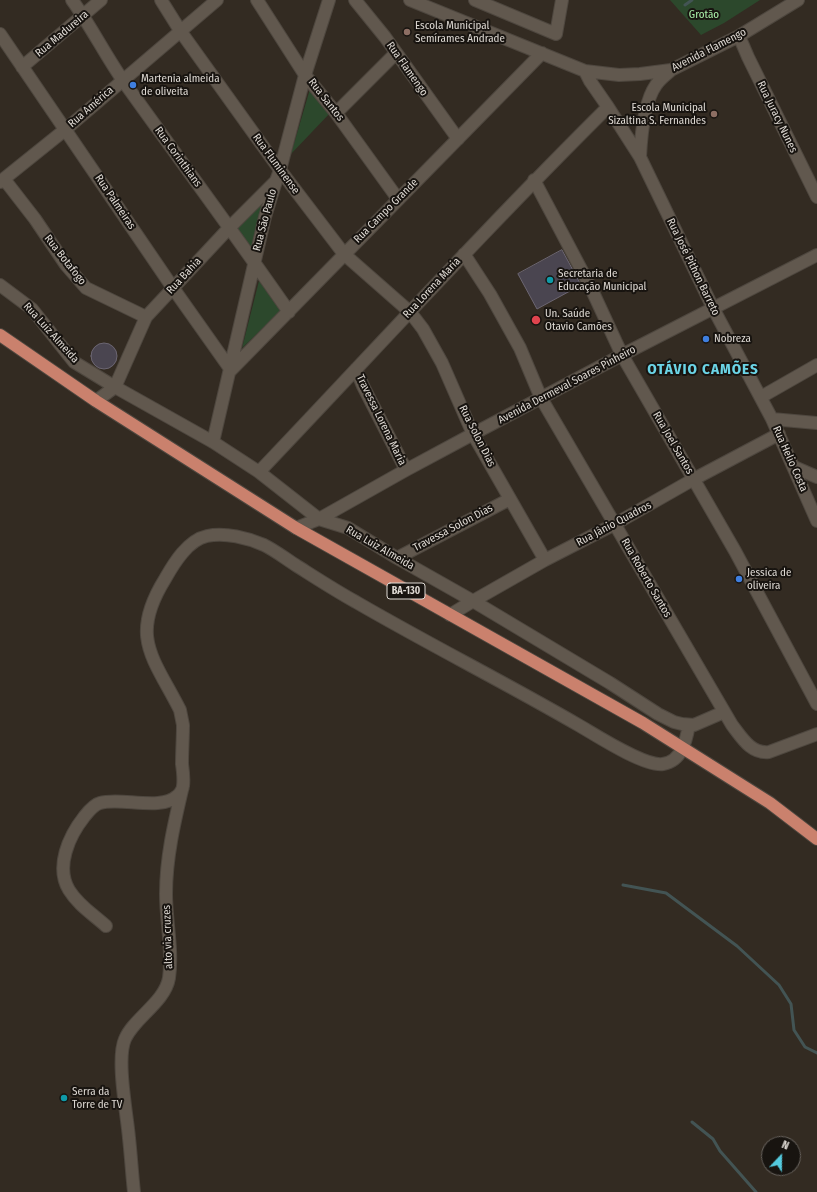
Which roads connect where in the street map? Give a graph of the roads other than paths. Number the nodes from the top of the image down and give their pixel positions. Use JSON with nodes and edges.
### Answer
{"nodes":[{"id":1,"x":72,"y":0,"type":"edge"},
{"id":2,"x":101,"y":0,"type":"edge"},
{"id":3,"x":161,"y":0,"type":"edge"},
{"id":4,"x":217,"y":0,"type":"edge"},
{"id":5,"x":257,"y":0,"type":"edge"},
{"id":6,"x":328,"y":0,"type":"edge"},
{"id":7,"x":354,"y":0,"type":"edge"},
{"id":8,"x":410,"y":0,"type":"edge"},
{"id":9,"x":475,"y":0,"type":"edge"},
{"id":10,"x":562,"y":0,"type":"edge"},
{"id":11,"x":798,"y":0,"type":"edge"},
{"id":12,"x":84,"y":16,"type":"junction"},
{"id":13,"x":181,"y":32,"type":"junction"},
{"id":14,"x":0,"y":34,"type":"edge"},
{"id":15,"x":739,"y":36,"type":"junction"},
{"id":16,"x":542,"y":53,"type":"junction"},
{"id":17,"x":396,"y":54,"type":"junction"},
{"id":18,"x":22,"y":67,"type":"junction"},
{"id":19,"x":671,"y":70,"type":"junction"},
{"id":20,"x":585,"y":71,"type":"junction"},
{"id":21,"x":305,"y":75,"type":"junction"},
{"id":22,"x":123,"y":80,"type":"junction"},
{"id":23,"x":608,"y":107,"type":"junction"},
{"id":24,"x":336,"y":113,"type":"junction"},
{"id":25,"x":66,"y":129,"type":"junction"},
{"id":26,"x":458,"y":139,"type":"junction"},
{"id":27,"x":640,"y":157,"type":"junction"},
{"id":28,"x":278,"y":176,"type":"junction"},
{"id":29,"x":534,"y":180,"type":"junction"},
{"id":30,"x":2,"y":181,"type":"edge"},
{"id":31,"x":817,"y":197,"type":"edge"},
{"id":32,"x":398,"y":198,"type":"junction"},
{"id":33,"x":229,"y":228,"type":"junction"},
{"id":34,"x":344,"y":254,"type":"junction"},
{"id":35,"x":464,"y":254,"type":"junction"},
{"id":36,"x":817,"y":255,"type":"edge"},
{"id":37,"x":255,"y":262,"type":"junction"},
{"id":38,"x":0,"y":285,"type":"edge"},
{"id":39,"x":173,"y":288,"type":"junction"},
{"id":40,"x":713,"y":308,"type":"junction"},
{"id":41,"x":289,"y":312,"type":"junction"},
{"id":42,"x":410,"y":312,"type":"junction"},
{"id":43,"x":146,"y":317,"type":"junction"},
{"id":44,"x":0,"y":335,"type":"edge"},
{"id":45,"x":622,"y":355,"type":"junction"},
{"id":46,"x":817,"y":365,"type":"edge"},
{"id":47,"x":356,"y":369,"type":"junction"},
{"id":48,"x":231,"y":370,"type":"junction"},
{"id":49,"x":116,"y":387,"type":"junction"},
{"id":50,"x":761,"y":397,"type":"junction"},
{"id":51,"x":541,"y":398,"type":"junction"},
{"id":52,"x":96,"y":402,"type":"junction"},
{"id":53,"x":772,"y":418,"type":"junction"},
{"id":54,"x":817,"y":423,"type":"edge"},
{"id":55,"x":473,"y":434,"type":"junction"},
{"id":56,"x":779,"y":434,"type":"junction"},
{"id":57,"x":213,"y":442,"type":"junction"},
{"id":58,"x":794,"y":467,"type":"junction"},
{"id":59,"x":406,"y":470,"type":"junction"},
{"id":60,"x":259,"y":472,"type":"junction"},
{"id":61,"x":817,"y":476,"type":"edge"},
{"id":62,"x":694,"y":479,"type":"junction"},
{"id":63,"x":510,"y":499,"type":"junction"},
{"id":64,"x":319,"y":519,"type":"junction"},
{"id":65,"x":817,"y":522,"type":"edge"},
{"id":66,"x":615,"y":524,"type":"junction"},
{"id":67,"x":296,"y":528,"type":"junction"},
{"id":68,"x":397,"y":558,"type":"junction"},
{"id":69,"x":545,"y":560,"type":"junction"},
{"id":70,"x":473,"y":601,"type":"junction"},
{"id":71,"x":450,"y":616,"type":"junction"},
{"id":72,"x":817,"y":704,"type":"edge"},
{"id":73,"x":724,"y":712,"type":"junction"},
{"id":74,"x":689,"y":725,"type":"junction"},
{"id":75,"x":817,"y":734,"type":"edge"},
{"id":76,"x":684,"y":748,"type":"junction"},
{"id":77,"x":183,"y":787,"type":"junction"},
{"id":78,"x":817,"y":839,"type":"edge"},
{"id":79,"x":106,"y":926,"type":"dead end"},
{"id":80,"x":134,"y":1192,"type":"edge"}],
"edges":[{"from":1,"to":12,"type":"street","name":"Rua Corinthians"},
{"from":2,"to":12,"type":"street","name":"Rua Madureira"},
{"from":3,"to":13,"type":"street","name":"Rua Fluminense"},
{"from":4,"to":13,"type":"street","name":"Rua América"},
{"from":5,"to":21,"type":"street","name":"Rua Santos"},
{"from":6,"to":21,"type":"street","name":"Rua São Paulo"},
{"from":7,"to":17,"type":"street","name":"Rua Flamengo"},
{"from":8,"to":16,"type":"street","name":"Avenida Flamengo"},
{"from":9,"to":10,"type":"street"},
{"from":11,"to":15,"type":"street","name":"Avenida Flamengo"},
{"from":12,"to":18,"type":"street","name":"Rua Madureira"},
{"from":12,"to":22,"type":"street","name":"Rua Corinthians"},
{"from":13,"to":22,"type":"street","name":"Rua América"},
{"from":13,"to":28,"type":"street","name":"Rua Fluminense"},
{"from":14,"to":18,"type":"street","name":"Rua Palmeiras"},
{"from":15,"to":19,"type":"street","name":"Avenida Flamengo"},
{"from":15,"to":31,"type":"street","name":"Rua Juracy Nunes"},
{"from":16,"to":20,"type":"street","name":"Avenida Flamengo"},
{"from":16,"to":26,"type":"street","name":"Rua Campo Grande"},
{"from":17,"to":24,"type":"street"},
{"from":17,"to":26,"type":"street","name":"Rua Flamengo"},
{"from":18,"to":25,"type":"street","name":"Rua Palmeiras"},
{"from":19,"to":20,"type":"street","name":"Avenida Flamengo"},
{"from":19,"to":27,"type":"street","name":"Rua José Pithon Barreto"},
{"from":20,"to":23,"type":"street","name":"Rua José Pithon Barreto"},
{"from":21,"to":24,"type":"street","name":"Rua Santos"},
{"from":21,"to":28,"type":"street","name":"Rua São Paulo"},
{"from":22,"to":25,"type":"street","name":"Rua América"},
{"from":22,"to":33,"type":"street","name":"Rua Corinthians"},
{"from":23,"to":27,"type":"street","name":"Rua José Pithon Barreto"},
{"from":23,"to":29,"type":"street","name":"Rua Lorena Maria"},
{"from":24,"to":32,"type":"street","name":"Rua Santos"},
{"from":25,"to":30,"type":"street","name":"Rua América"},
{"from":25,"to":39,"type":"street","name":"Rua Palmeiras"},
{"from":26,"to":32,"type":"street","name":"Rua Campo Grande"},
{"from":27,"to":40,"type":"street","name":"Rua José Pithon Barreto"},
{"from":28,"to":33,"type":"street","name":"Rua Bahia"},
{"from":28,"to":34,"type":"street","name":"Rua Fluminense"},
{"from":28,"to":37,"type":"street","name":"Rua São Paulo"},
{"from":29,"to":35,"type":"street","name":"Rua Lorena Maria"},
{"from":29,"to":45,"type":"street","name":"Rua Joel Santos"},
{"from":30,"to":43,"type":"street","name":"Rua Botafogo"},
{"from":32,"to":34,"type":"street","name":"Rua Campo Grande"},
{"from":33,"to":37,"type":"street","name":"Rua Corinthians"},
{"from":33,"to":39,"type":"street","name":"Rua Bahia"},
{"from":34,"to":41,"type":"street","name":"Rua Campo Grande"},
{"from":34,"to":42,"type":"street","name":"Rua Fluminense"},
{"from":35,"to":42,"type":"street","name":"Rua Lorena Maria"},
{"from":35,"to":51,"type":"street","name":"Rua Roberto Santos"},
{"from":36,"to":40,"type":"street","name":"Avenida Dermeval Soares Pinheiro"},
{"from":37,"to":41,"type":"street","name":"Rua Corinthians"},
{"from":37,"to":48,"type":"street","name":"Rua São Paulo"},
{"from":38,"to":49,"type":"street","name":"Rua Luiz Almeida"},
{"from":39,"to":43,"type":"street","name":"Rua Bahia"},
{"from":39,"to":48,"type":"street","name":"Rua Palmeiras"},
{"from":40,"to":45,"type":"street","name":"Avenida Dermeval Soares Pinheiro"},
{"from":40,"to":50,"type":"street","name":"Rua José Pithon Barreto"},
{"from":41,"to":48,"type":"street","name":"Rua Campo Grande"},
{"from":42,"to":47,"type":"street","name":"Rua Lorena Maria"},
{"from":42,"to":55,"type":"street","name":"Rua Solon Dias"},
{"from":43,"to":49,"type":"street","name":"Rua Bahia"},
{"from":44,"to":52,"type":"highway","number":"BA-130"},
{"from":45,"to":51,"type":"street","name":"Avenida Dermeval Soares Pinheiro"},
{"from":45,"to":62,"type":"street","name":"Rua Joel Santos"},
{"from":46,"to":50,"type":"street"},
{"from":47,"to":59,"type":"street","name":"Travessa Lorena Maria"},
{"from":47,"to":60,"type":"street","name":"Rua Lorena Maria"},
{"from":48,"to":57,"type":"street","name":"Rua São Paulo"},
{"from":49,"to":52,"type":"street"},
{"from":49,"to":57,"type":"street","name":"Rua Luiz Almeida"},
{"from":50,"to":53,"type":"street","name":"Rua Helio Costa"},
{"from":51,"to":55,"type":"street","name":"Avenida Dermeval Soares Pinheiro"},
{"from":51,"to":66,"type":"street","name":"Rua Roberto Santos"},
{"from":52,"to":67,"type":"highway","number":"BA-130"},
{"from":53,"to":54,"type":"street"},
{"from":53,"to":56,"type":"street","name":"Rua Helio Costa"},
{"from":55,"to":59,"type":"street","name":"Avenida Dermeval Soares Pinheiro"},
{"from":55,"to":63,"type":"street","name":"Rua Solon Dias"},
{"from":56,"to":58,"type":"street","name":"Rua Helio Costa"},
{"from":56,"to":62,"type":"street","name":"Rua Jânio Quadros"},
{"from":57,"to":60,"type":"street","name":"Rua Luiz Almeida"},
{"from":58,"to":61,"type":"street"},
{"from":58,"to":65,"type":"street","name":"Rua Helio Costa"},
{"from":59,"to":64,"type":"street","name":"Avenida Dermeval Soares Pinheiro"},
{"from":60,"to":64,"type":"street","name":"Rua Luiz Almeida"},
{"from":62,"to":66,"type":"street","name":"Rua Jânio Quadros"},
{"from":62,"to":72,"type":"street","name":"Rua Joel Santos"},
{"from":63,"to":68,"type":"street","name":"Travessa Solon Dias"},
{"from":63,"to":69,"type":"street","name":"Rua Solon Dias"},
{"from":64,"to":67,"type":"street","name":"Avenida Dermeval Soares Pinheiro"},
{"from":64,"to":68,"type":"street","name":"Rua Luiz Almeida"},
{"from":66,"to":69,"type":"street","name":"Rua Jânio Quadros"},
{"from":66,"to":73,"type":"street","name":"Rua Roberto Santos"},
{"from":67,"to":71,"type":"highway","number":"BA-130"},
{"from":68,"to":70,"type":"street","name":"Rua Luiz Almeida"},
{"from":69,"to":70,"type":"street","name":"Rua Jânio Quadros"},
{"from":70,"to":71,"type":"street","name":"Rua Jânio Quadros"},
{"from":70,"to":74,"type":"street","name":"Rua Luiz Almeida"},
{"from":71,"to":76,"type":"highway","number":"BA-130"},
{"from":73,"to":74,"type":"street"},
{"from":73,"to":75,"type":"street","name":"Rua Roberto Santos"},
{"from":74,"to":76,"type":"street"},
{"from":76,"to":77,"type":"street","name":"alto via cruzes"},
{"from":76,"to":78,"type":"highway","number":"BA-130"},
{"from":77,"to":79,"type":"street"},
{"from":77,"to":80,"type":"street","name":"alto via cruzes"}]}
